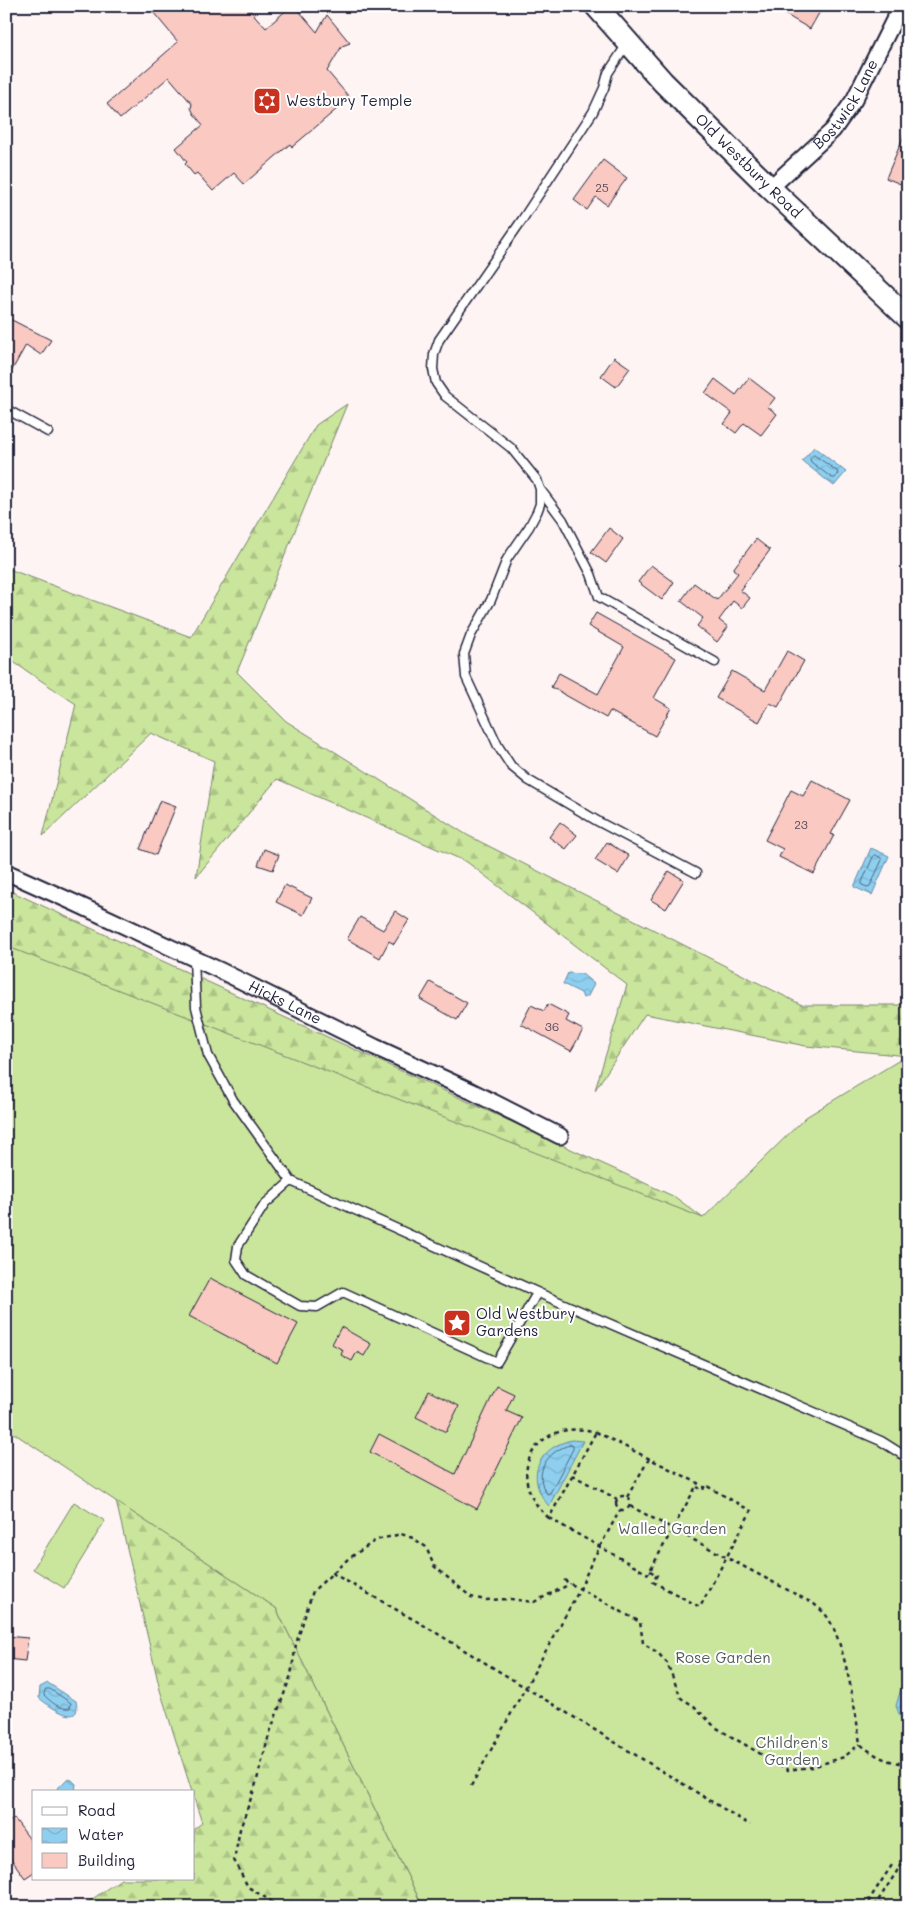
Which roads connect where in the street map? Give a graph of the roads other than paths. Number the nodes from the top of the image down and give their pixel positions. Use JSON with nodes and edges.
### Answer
{"nodes":[{"id":1,"x":596,"y":6,"type":"edge"},
{"id":2,"x":901,"y":6,"type":"edge"},
{"id":3,"x":628,"y":42,"type":"junction"},
{"id":4,"x":770,"y":188,"type":"junction"},
{"id":5,"x":908,"y":318,"type":"edge"},
{"id":6,"x":6,"y":409,"type":"edge"},
{"id":7,"x":48,"y":432,"type":"dead end"},
{"id":8,"x":540,"y":489,"type":"junction"},
{"id":9,"x":715,"y":662,"type":"dead end"},
{"id":10,"x":6,"y":872,"type":"edge"},
{"id":11,"x":696,"y":873,"type":"dead end"},
{"id":12,"x":194,"y":958,"type":"junction"},
{"id":13,"x":560,"y":1136,"type":"dead end"},
{"id":14,"x":291,"y":1181,"type":"junction"},
{"id":15,"x":537,"y":1292,"type":"junction"},
{"id":16,"x":908,"y":1458,"type":"edge"}],
"edges":[{"from":1,"to":3,"type":"street","name":"Old Westbury Road"},
{"from":2,"to":4,"type":"street","name":"Bostwick Lane"},
{"from":3,"to":4,"type":"street","name":"Old Westbury Road"},
{"from":3,"to":8,"type":"lane"},
{"from":4,"to":5,"type":"street","name":"Old Westbury Road"},
{"from":6,"to":7,"type":"lane"},
{"from":8,"to":9,"type":"lane"},
{"from":8,"to":11,"type":"lane"},
{"from":10,"to":12,"type":"street","name":"Hicks Lane"},
{"from":12,"to":13,"type":"street","name":"Hicks Lane"},
{"from":12,"to":14,"type":"lane"},
{"from":14,"to":15,"type":"lane"},
{"from":14,"to":15,"type":"lane"},
{"from":15,"to":16,"type":"lane"}]}
